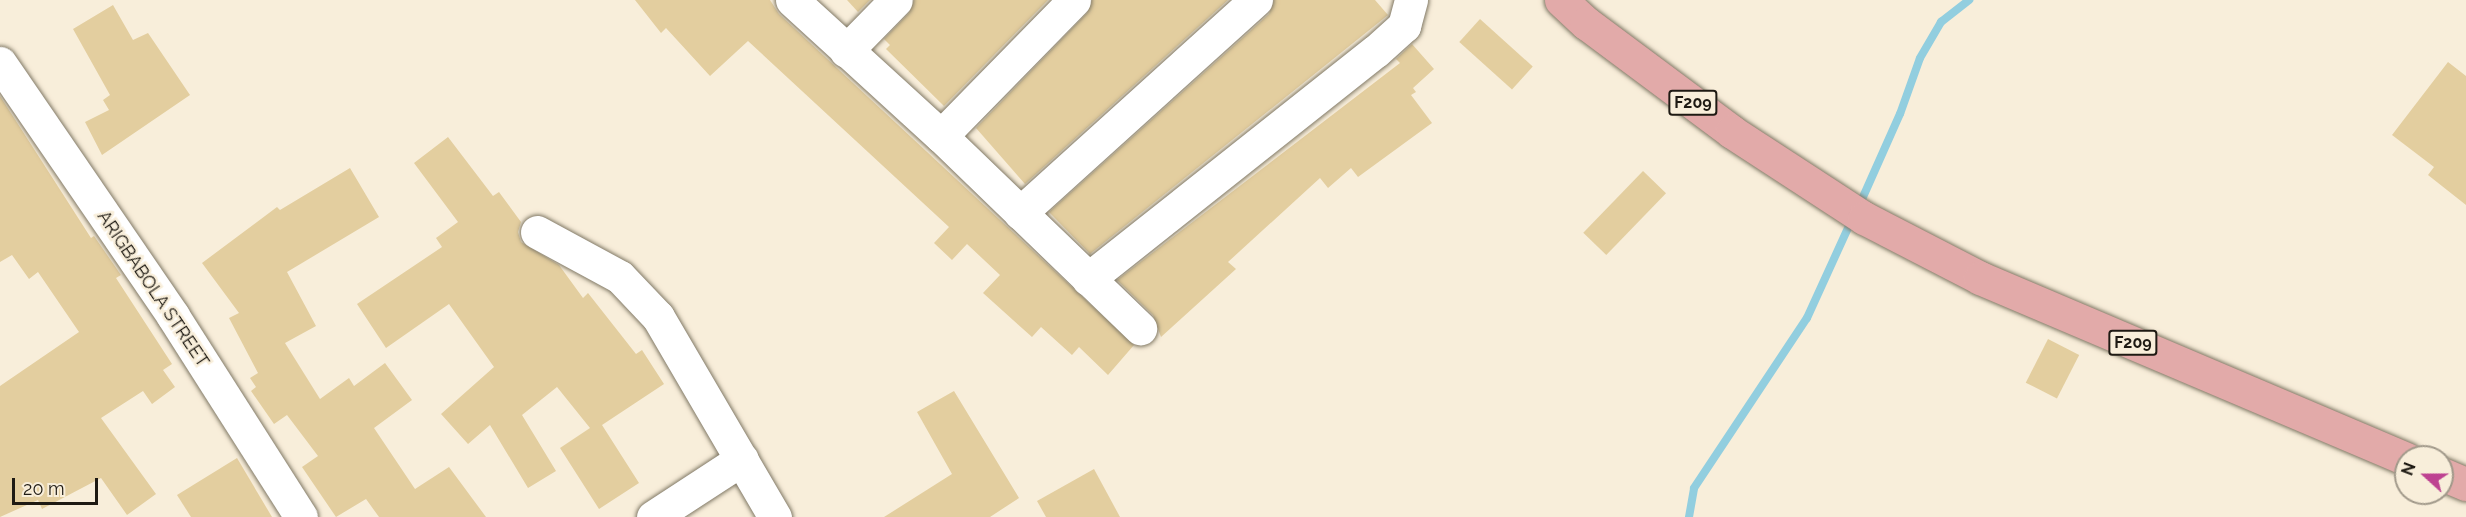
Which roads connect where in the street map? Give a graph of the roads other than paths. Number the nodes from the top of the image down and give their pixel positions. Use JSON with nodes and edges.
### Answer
{"nodes":[{"id":1,"x":792,"y":0,"type":"edge"},
{"id":2,"x":896,"y":0,"type":"edge"},
{"id":3,"x":1074,"y":0,"type":"edge"},
{"id":4,"x":1256,"y":0,"type":"edge"},
{"id":5,"x":1411,"y":0,"type":"edge"},
{"id":6,"x":1562,"y":0,"type":"edge"},
{"id":7,"x":846,"y":51,"type":"junction"},
{"id":8,"x":0,"y":63,"type":"edge"},
{"id":9,"x":941,"y":136,"type":"junction"},
{"id":10,"x":1020,"y":213,"type":"junction"},
{"id":11,"x":537,"y":232,"type":"dead end"},
{"id":12,"x":1088,"y":279,"type":"junction"},
{"id":13,"x":1140,"y":328,"type":"dead end"},
{"id":14,"x":2394,"y":454,"type":"edge"},
{"id":15,"x":742,"y":459,"type":"junction"},
{"id":16,"x":301,"y":517,"type":"edge"},
{"id":17,"x":653,"y":517,"type":"edge"},
{"id":18,"x":775,"y":517,"type":"edge"}],
"edges":[{"from":1,"to":7,"type":"street"},
{"from":2,"to":7,"type":"street"},
{"from":3,"to":9,"type":"street"},
{"from":4,"to":10,"type":"street"},
{"from":5,"to":12,"type":"street"},
{"from":6,"to":14,"type":"main road","number":"F209"},
{"from":7,"to":9,"type":"street"},
{"from":8,"to":16,"type":"street","name":"ARIGBABOLA STREET"},
{"from":9,"to":10,"type":"street"},
{"from":10,"to":12,"type":"street"},
{"from":11,"to":15,"type":"street"},
{"from":12,"to":13,"type":"street"},
{"from":15,"to":17,"type":"street"},
{"from":15,"to":18,"type":"street"}]}
